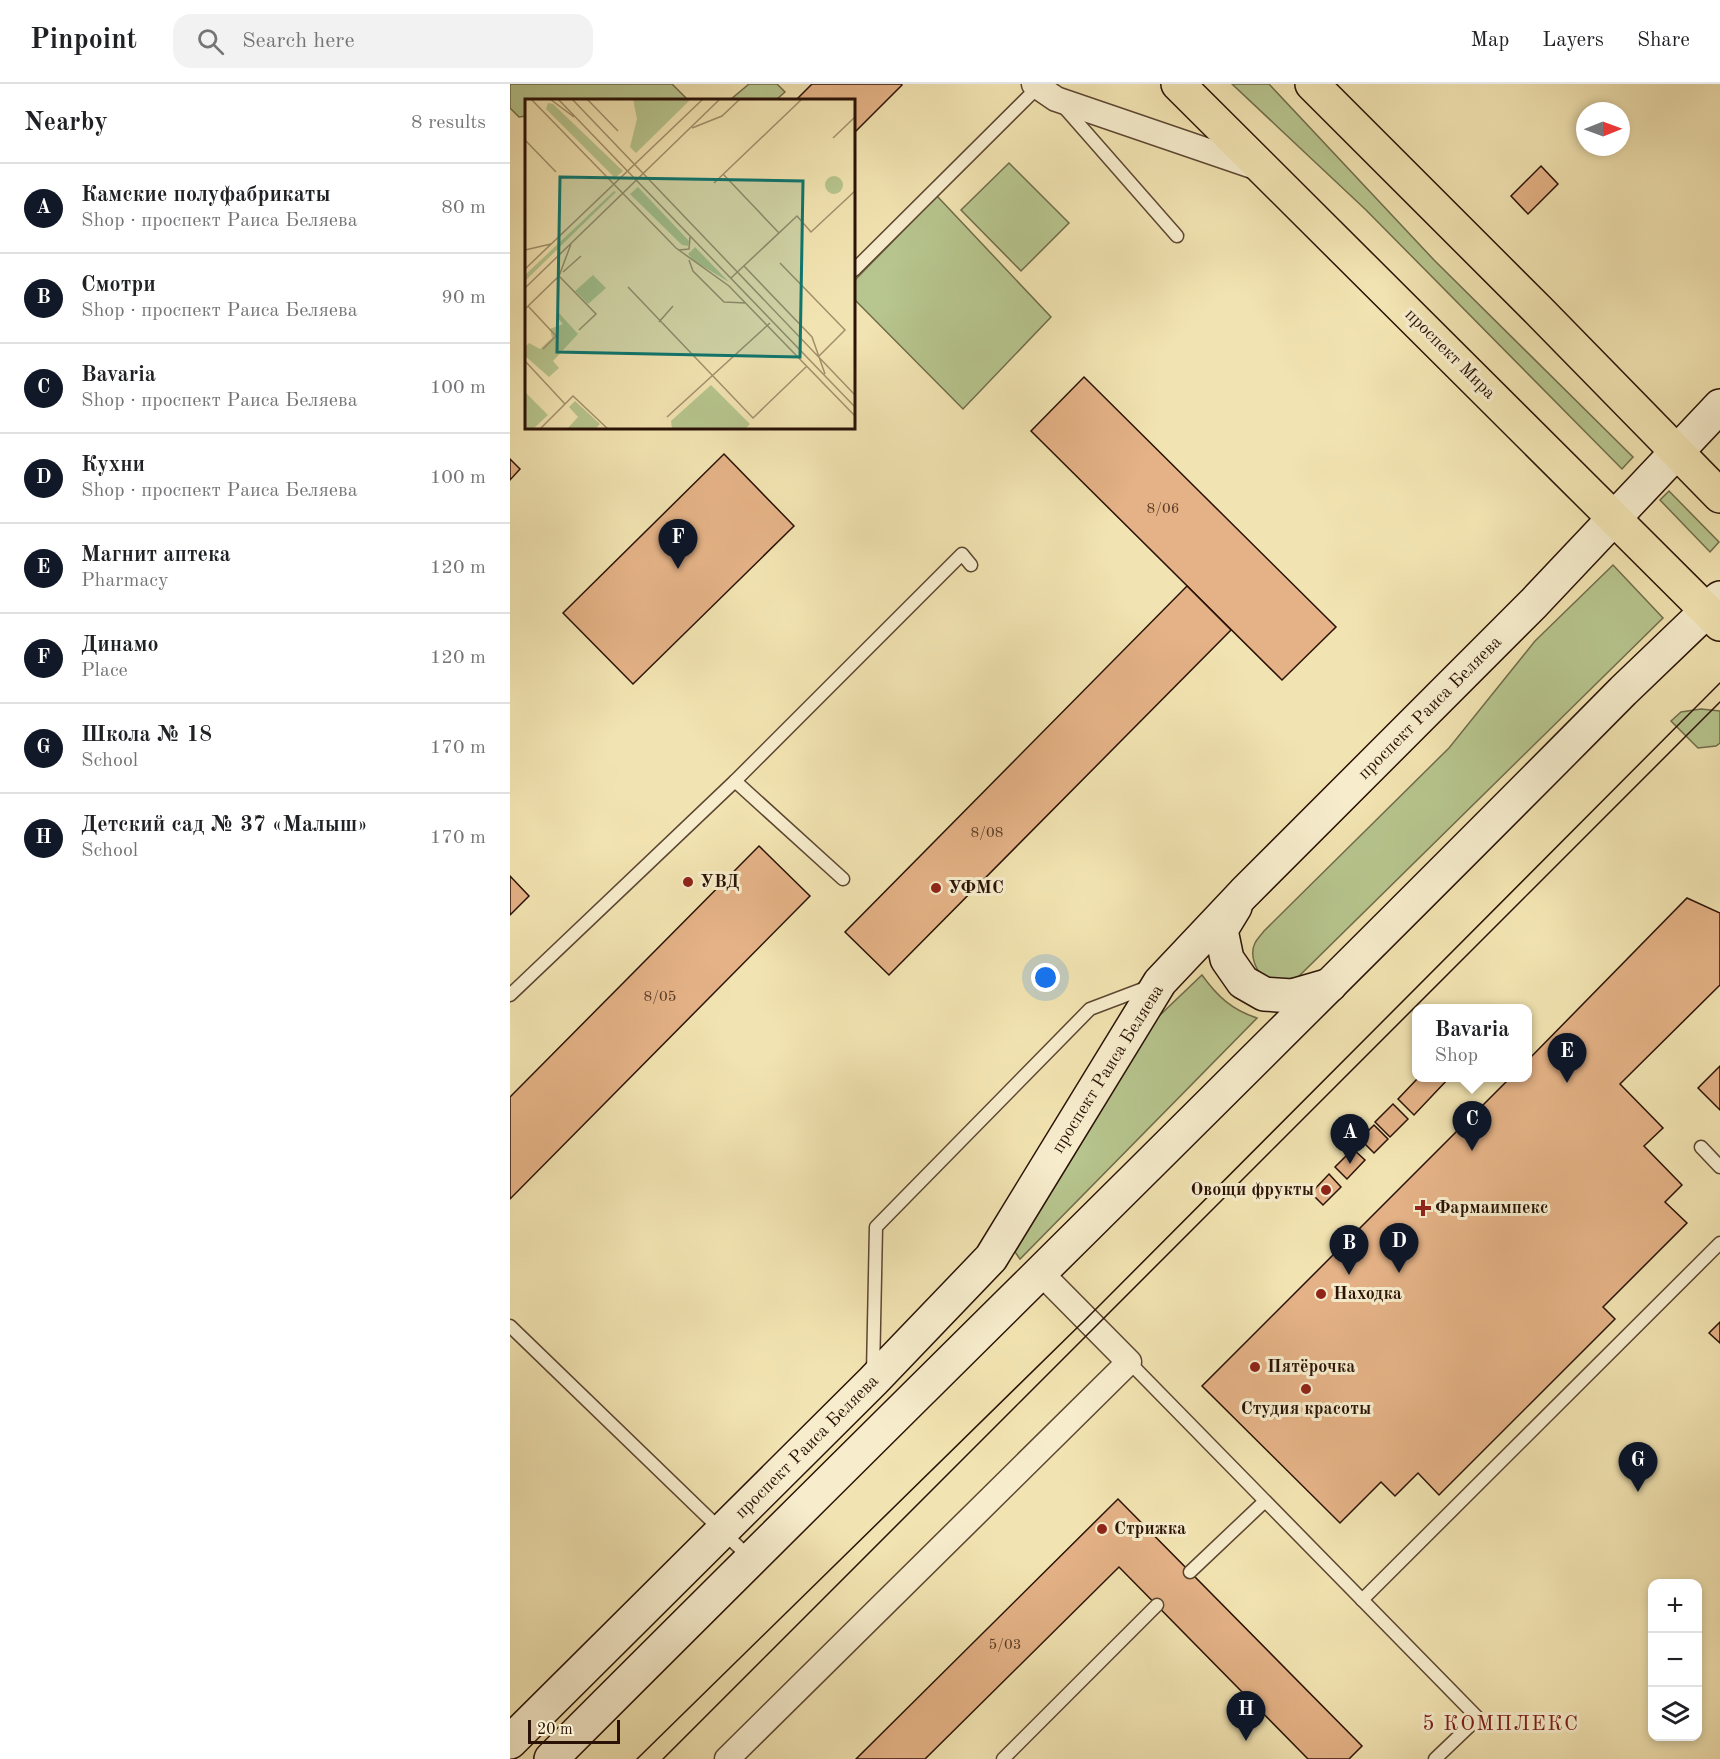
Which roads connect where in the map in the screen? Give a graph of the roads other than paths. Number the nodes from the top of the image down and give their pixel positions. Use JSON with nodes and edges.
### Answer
{"nodes":[{"id":1,"x":1178,"y":84,"type":"edge"},
{"id":2,"x":1312,"y":84,"type":"edge"},
{"id":3,"x":1042,"y":90,"type":"edge"},
{"id":4,"x":1264,"y":170,"type":"junction"},
{"id":5,"x":1177,"y":236,"type":"dead end"},
{"id":6,"x":855,"y":269,"type":"edge"},
{"id":7,"x":1720,"y":406,"type":"edge"},
{"id":8,"x":1677,"y":452,"type":"junction"},
{"id":9,"x":1720,"y":496,"type":"edge"},
{"id":10,"x":1614,"y":518,"type":"junction"},
{"id":11,"x":971,"y":565,"type":"dead end"},
{"id":12,"x":1716,"y":611,"type":"edge"},
{"id":13,"x":735,"y":781,"type":"junction"},
{"id":14,"x":843,"y":879,"type":"dead end"},
{"id":15,"x":1244,"y":893,"type":"junction"},
{"id":16,"x":1160,"y":982,"type":"junction"},
{"id":17,"x":1330,"y":984,"type":"junction"},
{"id":18,"x":510,"y":995,"type":"edge"},
{"id":19,"x":1701,"y":1147,"type":"dead end"},
{"id":20,"x":1720,"y":1167,"type":"edge"},
{"id":21,"x":1720,"y":1243,"type":"edge"},
{"id":22,"x":1041,"y":1274,"type":"junction"},
{"id":23,"x":510,"y":1326,"type":"edge"},
{"id":24,"x":1129,"y":1362,"type":"junction"},
{"id":25,"x":873,"y":1381,"type":"junction"},
{"id":26,"x":1265,"y":1501,"type":"junction"},
{"id":27,"x":722,"y":1532,"type":"junction"},
{"id":28,"x":751,"y":1559,"type":"junction"},
{"id":29,"x":1190,"y":1572,"type":"dead end"},
{"id":30,"x":1362,"y":1600,"type":"junction"},
{"id":31,"x":1156,"y":1605,"type":"dead end"},
{"id":32,"x":510,"y":1742,"type":"edge"},
{"id":33,"x":551,"y":1759,"type":"edge"},
{"id":34,"x":727,"y":1759,"type":"edge"},
{"id":35,"x":1003,"y":1759,"type":"edge"},
{"id":36,"x":1435,"y":1759,"type":"edge"}],
"edges":[{"from":1,"to":4,"type":"main road","name":"проспект Мира"},
{"from":2,"to":8,"type":"main road"},
{"from":3,"to":4,"type":"street"},
{"from":3,"to":5,"type":"lane"},
{"from":3,"to":6,"type":"lane"},
{"from":4,"to":10,"type":"main road","name":"проспект Мира"},
{"from":7,"to":8,"type":"street","name":"проспект Раиса Беляева"},
{"from":8,"to":9,"type":"main road"},
{"from":8,"to":10,"type":"street","name":"проспект Раиса Беляева"},
{"from":10,"to":12,"type":"main road","name":"проспект Мира"},
{"from":10,"to":15,"type":"street","name":"проспект Раиса Беляева"},
{"from":11,"to":13,"type":"lane"},
{"from":12,"to":17,"type":"street"},
{"from":13,"to":14,"type":"lane"},
{"from":13,"to":18,"type":"lane"},
{"from":15,"to":16,"type":"street","name":"проспект Раиса Беляева"},
{"from":15,"to":17,"type":"street"},
{"from":16,"to":25,"type":"street","name":"проспект Раиса Беляева"},
{"from":16,"to":25,"type":"lane"},
{"from":17,"to":22,"type":"street"},
{"from":19,"to":20,"type":"lane"},
{"from":21,"to":30,"type":"lane"},
{"from":22,"to":24,"type":"street"},
{"from":22,"to":28,"type":"street"},
{"from":23,"to":27,"type":"lane"},
{"from":24,"to":26,"type":"lane"},
{"from":24,"to":34,"type":"street"},
{"from":25,"to":27,"type":"street","name":"проспект Раиса Беляева"},
{"from":26,"to":29,"type":"lane"},
{"from":26,"to":30,"type":"lane"},
{"from":27,"to":28,"type":"lane"},
{"from":27,"to":32,"type":"street","name":"проспект Раиса Беляева"},
{"from":28,"to":33,"type":"street"},
{"from":30,"to":36,"type":"lane"},
{"from":31,"to":35,"type":"lane"}]}
